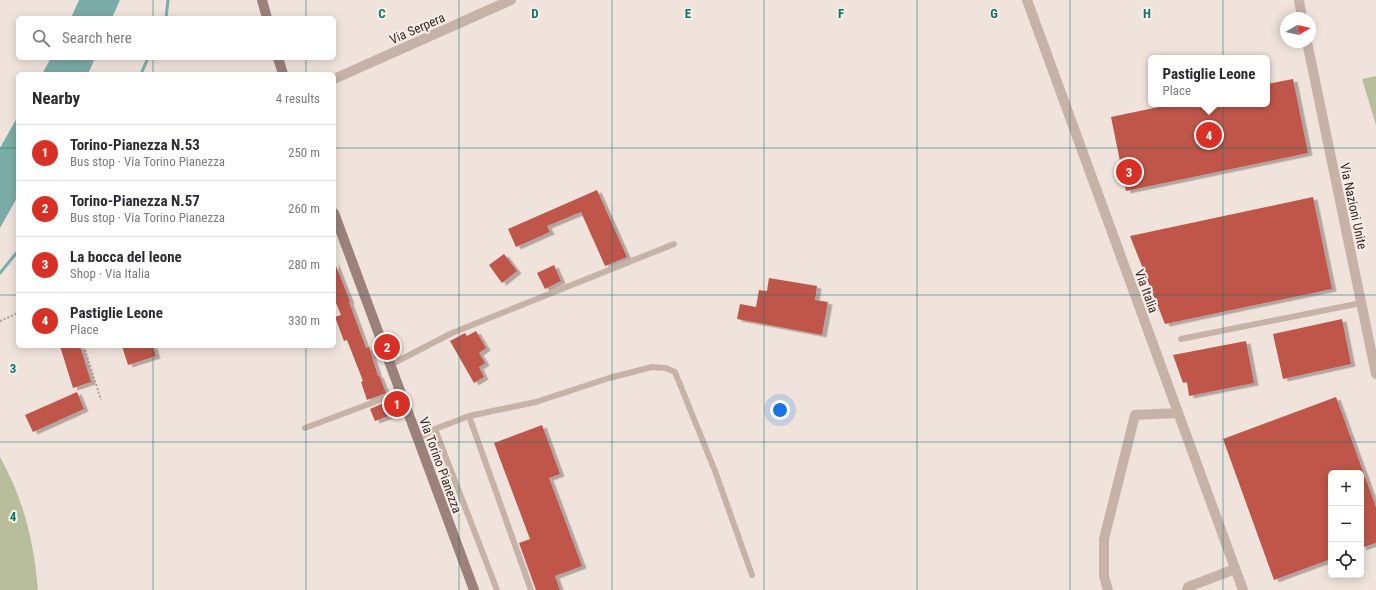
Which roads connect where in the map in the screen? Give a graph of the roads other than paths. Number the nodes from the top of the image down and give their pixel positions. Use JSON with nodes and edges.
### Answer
{"nodes":[{"id":1,"x":262,"y":0,"type":"edge"},
{"id":2,"x":511,"y":0,"type":"edge"},
{"id":3,"x":1027,"y":0,"type":"edge"},
{"id":4,"x":1299,"y":0,"type":"edge"},
{"id":5,"x":1301,"y":12,"type":"edge"},
{"id":6,"x":266,"y":16,"type":"edge"},
{"id":7,"x":1308,"y":48,"type":"edge"},
{"id":8,"x":279,"y":60,"type":"edge"},
{"id":9,"x":282,"y":72,"type":"edge"},
{"id":10,"x":336,"y":78,"type":"edge"},
{"id":11,"x":336,"y":218,"type":"edge"},
{"id":12,"x":674,"y":244,"type":"dead end"},
{"id":13,"x":1361,"y":303,"type":"junction"},
{"id":14,"x":1181,"y":339,"type":"dead end"},
{"id":15,"x":390,"y":365,"type":"junction"},
{"id":16,"x":1376,"y":374,"type":"edge"},
{"id":17,"x":401,"y":392,"type":"junction"},
{"id":18,"x":1177,"y":413,"type":"junction"},
{"id":19,"x":469,"y":416,"type":"junction"},
{"id":20,"x":305,"y":428,"type":"dead end"},
{"id":21,"x":435,"y":429,"type":"junction"},
{"id":22,"x":418,"y":439,"type":"junction"},
{"id":23,"x":1235,"y":569,"type":"junction"},
{"id":24,"x":752,"y":575,"type":"dead end"},
{"id":25,"x":474,"y":590,"type":"edge"},
{"id":26,"x":497,"y":590,"type":"edge"},
{"id":27,"x":531,"y":590,"type":"edge"},
{"id":28,"x":1108,"y":590,"type":"edge"},
{"id":29,"x":1187,"y":590,"type":"edge"},
{"id":30,"x":1243,"y":590,"type":"edge"}],
"edges":[{"from":1,"to":6,"type":"main road"},
{"from":2,"to":10,"type":"street","name":"Via Serpera"},
{"from":3,"to":18,"type":"street","name":"Via Italia"},
{"from":4,"to":5,"type":"street"},
{"from":7,"to":13,"type":"street","name":"Via Nazioni Unite"},
{"from":8,"to":9,"type":"main road"},
{"from":11,"to":15,"type":"main road","name":"Via Torino Pianezza"},
{"from":12,"to":15,"type":"lane"},
{"from":13,"to":14,"type":"lane"},
{"from":13,"to":16,"type":"street","name":"Via Nazioni Unite"},
{"from":15,"to":17,"type":"main road","name":"Via Torino Pianezza"},
{"from":17,"to":20,"type":"lane"},
{"from":17,"to":22,"type":"main road","name":"Via Torino Pianezza"},
{"from":18,"to":23,"type":"street","name":"Via Italia"},
{"from":18,"to":28,"type":"street"},
{"from":19,"to":21,"type":"lane"},
{"from":19,"to":24,"type":"lane"},
{"from":19,"to":27,"type":"lane"},
{"from":21,"to":22,"type":"lane"},
{"from":21,"to":26,"type":"lane"},
{"from":22,"to":25,"type":"main road","name":"Via Torino Pianezza"},
{"from":23,"to":29,"type":"street"},
{"from":23,"to":30,"type":"street","name":"Via Italia"}]}
